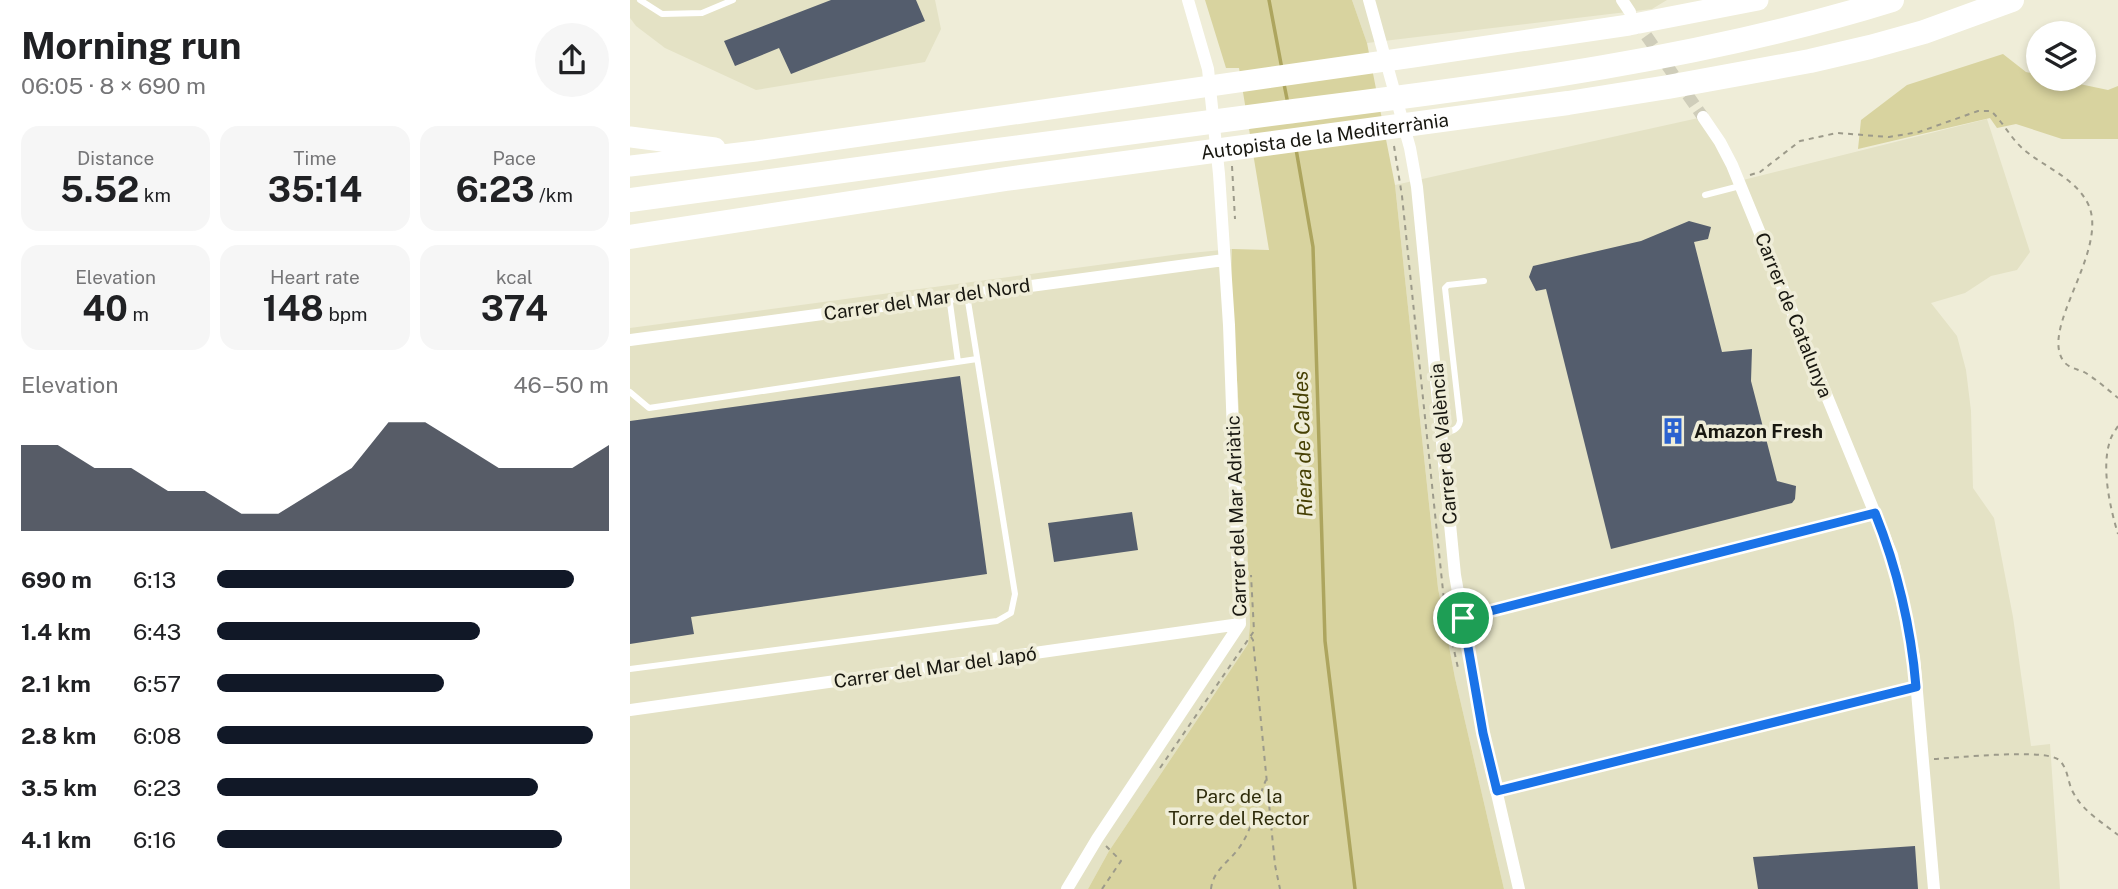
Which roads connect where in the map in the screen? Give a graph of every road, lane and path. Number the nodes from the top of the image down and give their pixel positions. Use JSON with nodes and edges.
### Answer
{"nodes":[{"id":1,"x":640,"y":0,"type":"edge"},
{"id":2,"x":733,"y":0,"type":"edge"},
{"id":3,"x":1188,"y":0,"type":"edge"},
{"id":4,"x":1368,"y":0,"type":"edge"},
{"id":5,"x":1622,"y":0,"type":"edge"},
{"id":6,"x":1758,"y":0,"type":"edge"},
{"id":7,"x":1892,"y":0,"type":"edge"},
{"id":8,"x":2012,"y":0,"type":"edge"},
{"id":9,"x":1630,"y":12,"type":"tunnel mouth"},
{"id":10,"x":1703,"y":117,"type":"tunnel mouth"},
{"id":11,"x":630,"y":137,"type":"edge"},
{"id":12,"x":756,"y":151,"type":"junction"},
{"id":13,"x":1231,"y":165,"type":"dead end"},
{"id":14,"x":630,"y":166,"type":"edge"},
{"id":15,"x":1739,"y":182,"type":"junction"},
{"id":16,"x":1705,"y":195,"type":"dead end"},
{"id":17,"x":630,"y":200,"type":"edge"},
{"id":18,"x":1235,"y":219,"type":"dead end"},
{"id":19,"x":727,"y":223,"type":"junction"},
{"id":20,"x":630,"y":237,"type":"edge"},
{"id":21,"x":630,"y":247,"type":"edge"},
{"id":22,"x":1224,"y":260,"type":"junction"},
{"id":23,"x":1484,"y":281,"type":"dead end"},
{"id":24,"x":967,"y":293,"type":"junction"},
{"id":25,"x":949,"y":296,"type":"junction"},
{"id":26,"x":630,"y":340,"type":"edge"},
{"id":27,"x":977,"y":359,"type":"junction"},
{"id":28,"x":958,"y":362,"type":"junction"},
{"id":29,"x":630,"y":392,"type":"edge"},
{"id":30,"x":2118,"y":398,"type":"edge"},
{"id":31,"x":2118,"y":426,"type":"edge"},
{"id":32,"x":1442,"y":433,"type":"junction"},
{"id":33,"x":1875,"y":513,"type":"junction"},
{"id":34,"x":2118,"y":534,"type":"edge"},
{"id":35,"x":1251,"y":575,"type":"dead end"},
{"id":36,"x":1463,"y":618,"type":"junction"},
{"id":37,"x":1240,"y":624,"type":"junction"},
{"id":38,"x":1250,"y":637,"type":"junction"},
{"id":39,"x":630,"y":669,"type":"edge"},
{"id":40,"x":1916,"y":687,"type":"junction"},
{"id":41,"x":630,"y":710,"type":"edge"},
{"id":42,"x":1923,"y":760,"type":"junction"},
{"id":43,"x":1159,"y":769,"type":"dead end"},
{"id":44,"x":1266,"y":779,"type":"junction"},
{"id":45,"x":1497,"y":791,"type":"junction"},
{"id":46,"x":2118,"y":835,"type":"edge"},
{"id":47,"x":1097,"y":839,"type":"junction"},
{"id":48,"x":1067,"y":889,"type":"edge"},
{"id":49,"x":1102,"y":889,"type":"edge"},
{"id":50,"x":1211,"y":889,"type":"edge"},
{"id":51,"x":1280,"y":889,"type":"edge"},
{"id":52,"x":1519,"y":889,"type":"edge"},
{"id":53,"x":1934,"y":889,"type":"edge"}],
"edges":[{"from":1,"to":2,"type":"lane"},
{"from":3,"to":22,"type":"street","name":"Carrer del Mar Adriàtic"},
{"from":4,"to":32,"type":"street","name":"Carrer de València"},
{"from":5,"to":9,"type":"street"},
{"from":6,"to":12,"type":"highway"},
{"from":7,"to":17,"type":"highway","name":"Autopista de la Mediterrània"},
{"from":8,"to":19,"type":"highway","name":"Autopista de la Mediterrània"},
{"from":10,"to":15,"type":"street","name":"Carrer de Catalunya"},
{"from":11,"to":12,"type":"highway"},
{"from":12,"to":14,"type":"highway"},
{"from":13,"to":18,"type":"path"},
{"from":15,"to":16,"type":"lane"},
{"from":15,"to":30,"type":"path"},
{"from":15,"to":33,"type":"street","name":"Carrer de Catalunya"},
{"from":19,"to":20,"type":"highway","name":"Autopista de la Mediterrània"},
{"from":19,"to":21,"type":"highway"},
{"from":22,"to":24,"type":"street","name":"Carrer del Mar del Nord"},
{"from":22,"to":37,"type":"street","name":"Carrer del Mar Adriàtic"},
{"from":23,"to":32,"type":"lane"},
{"from":24,"to":25,"type":"street","name":"Carrer del Mar del Nord"},
{"from":24,"to":27,"type":"lane"},
{"from":25,"to":26,"type":"street","name":"Carrer del Mar del Nord"},
{"from":25,"to":28,"type":"lane"},
{"from":27,"to":28,"type":"lane"},
{"from":27,"to":39,"type":"lane"},
{"from":28,"to":29,"type":"lane"},
{"from":31,"to":34,"type":"path"},
{"from":32,"to":36,"type":"street","name":"Carrer de València"},
{"from":33,"to":36,"type":"street"},
{"from":33,"to":40,"type":"street","name":"Carrer de Catalunya"},
{"from":35,"to":38,"type":"path"},
{"from":36,"to":45,"type":"street","name":"Carrer de València"},
{"from":37,"to":38,"type":"path"},
{"from":37,"to":41,"type":"street","name":"Carrer del Mar del Japó"},
{"from":37,"to":47,"type":"street","name":"Carrer del Mar Adriàtic"},
{"from":38,"to":43,"type":"path"},
{"from":38,"to":44,"type":"path"},
{"from":40,"to":42,"type":"street","name":"Carrer de Catalunya"},
{"from":40,"to":45,"type":"street"},
{"from":42,"to":46,"type":"path"},
{"from":42,"to":53,"type":"street","name":"Carrer de Catalunya"},
{"from":44,"to":50,"type":"path"},
{"from":44,"to":51,"type":"path"},
{"from":45,"to":52,"type":"street","name":"Carrer de València"},
{"from":47,"to":48,"type":"street","name":"Carrer del Mar Adriàtic"},
{"from":47,"to":49,"type":"path"}]}
